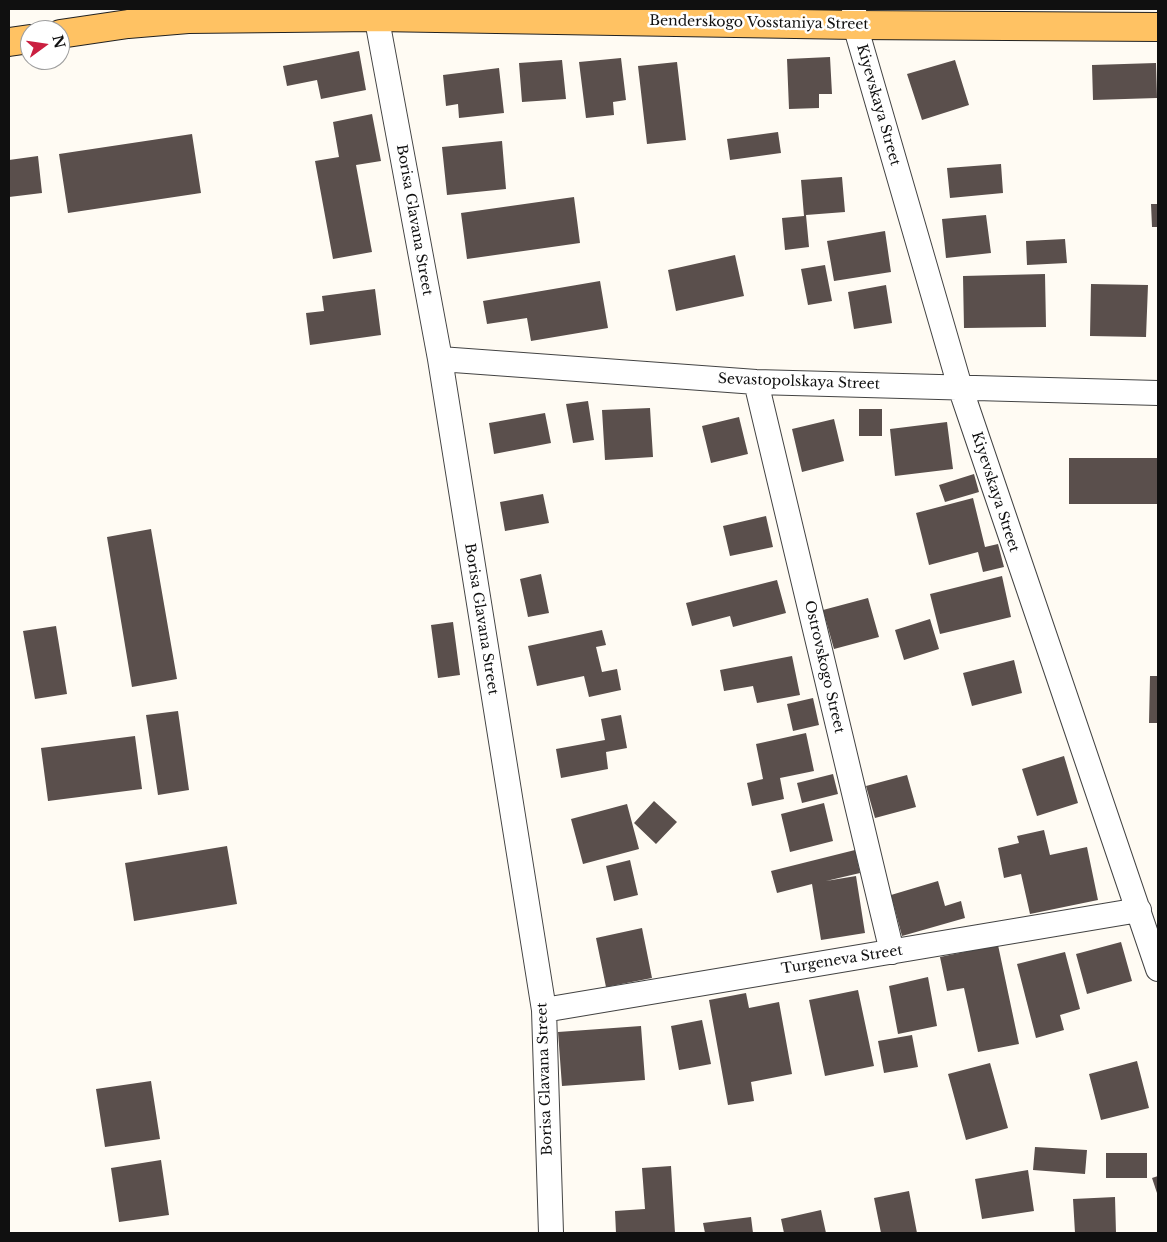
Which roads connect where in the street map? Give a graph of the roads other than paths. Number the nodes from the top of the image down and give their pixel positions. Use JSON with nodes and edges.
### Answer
{"nodes":[{"id":1,"x":376,"y":13,"type":"edge"},
{"id":2,"x":854,"y":17,"type":"edge"},
{"id":3,"x":1158,"y":27,"type":"edge"},
{"id":4,"x":70,"y":33,"type":"edge"},
{"id":5,"x":440,"y":359,"type":"junction"},
{"id":6,"x":756,"y":382,"type":"junction"},
{"id":7,"x":960,"y":387,"type":"junction"},
{"id":8,"x":1158,"y":392,"type":"edge"},
{"id":9,"x":1139,"y":910,"type":"junction"},
{"id":10,"x":892,"y":952,"type":"junction"},
{"id":11,"x":1158,"y":970,"type":"edge"},
{"id":12,"x":544,"y":1010,"type":"junction"},
{"id":13,"x":551,"y":1233,"type":"edge"}],
"edges":[{"from":1,"to":2,"type":"main road","name":"Benderskogo Vosstaniya Street"},
{"from":1,"to":4,"type":"main road","name":"Benderskogo Vosstaniya Street"},
{"from":1,"to":5,"type":"street","name":"Borisa Glavana Street"},
{"from":2,"to":3,"type":"main road","name":"Benderskogo Vosstaniya Street"},
{"from":2,"to":7,"type":"street","name":"Kiyevskaya Street"},
{"from":5,"to":6,"type":"street","name":"Sevastopolskaya Street"},
{"from":5,"to":12,"type":"street","name":"Borisa Glavana Street"},
{"from":6,"to":7,"type":"street","name":"Sevastopolskaya Street"},
{"from":6,"to":10,"type":"street","name":"Ostrovskogo Street"},
{"from":7,"to":8,"type":"street","name":"Sevastopolskaya Street"},
{"from":7,"to":9,"type":"street","name":"Kiyevskaya Street"},
{"from":9,"to":10,"type":"street","name":"Turgeneva Street"},
{"from":9,"to":11,"type":"street","name":"Kiyevskaya Street"},
{"from":10,"to":12,"type":"street","name":"Turgeneva Street"},
{"from":12,"to":13,"type":"street","name":"Borisa Glavana Street"}]}
